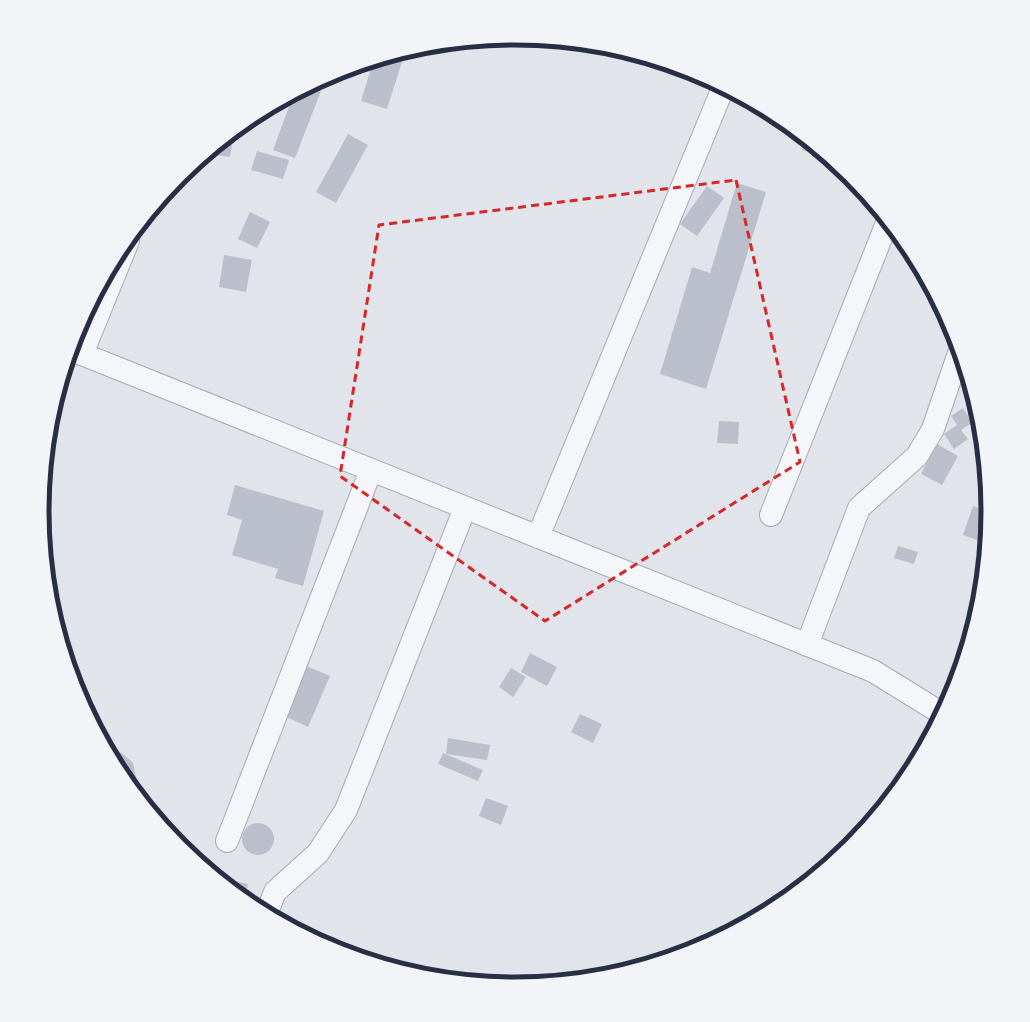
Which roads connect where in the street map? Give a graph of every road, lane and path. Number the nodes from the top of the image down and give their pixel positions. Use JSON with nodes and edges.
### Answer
{"nodes":[{"id":1,"x":721,"y":93,"type":"edge"},
{"id":2,"x":886,"y":228,"type":"edge"},
{"id":3,"x":111,"y":278,"type":"edge"},
{"id":4,"x":78,"y":350,"type":"edge"},
{"id":5,"x":77,"y":352,"type":"edge"},
{"id":6,"x":956,"y":361,"type":"edge"},
{"id":7,"x":370,"y":470,"type":"junction"},
{"id":8,"x":465,"y":508,"type":"junction"},
{"id":9,"x":771,"y":515,"type":"dead end"},
{"id":10,"x":538,"y":537,"type":"junction"},
{"id":11,"x":806,"y":644,"type":"junction"},
{"id":12,"x":936,"y":710,"type":"edge"},
{"id":13,"x":227,"y":841,"type":"dead end"},
{"id":14,"x":269,"y":907,"type":"edge"}],
"edges":[{"from":1,"to":10,"type":"lane"},
{"from":2,"to":9,"type":"lane"},
{"from":3,"to":4,"type":"lane"},
{"from":5,"to":7,"type":"lane"},
{"from":6,"to":11,"type":"lane"},
{"from":7,"to":8,"type":"lane"},
{"from":7,"to":13,"type":"lane"},
{"from":8,"to":10,"type":"lane"},
{"from":8,"to":14,"type":"lane"},
{"from":10,"to":11,"type":"lane"},
{"from":11,"to":12,"type":"lane"}]}
